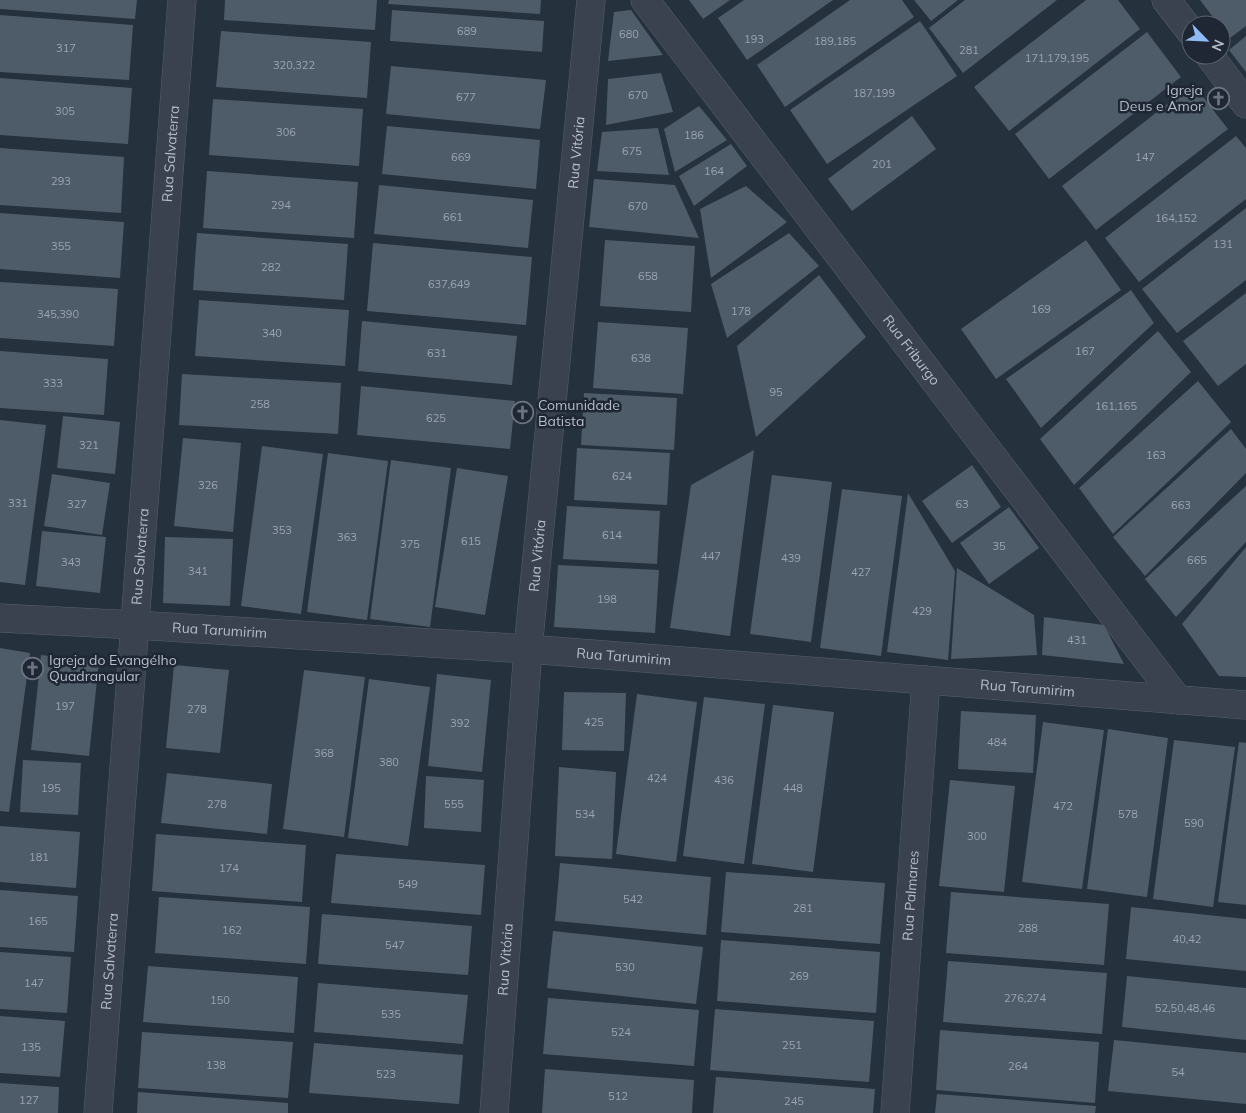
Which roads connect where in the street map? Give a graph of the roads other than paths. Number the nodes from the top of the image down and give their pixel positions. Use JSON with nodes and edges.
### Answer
{"nodes":[{"id":1,"x":182,"y":0,"type":"edge"},
{"id":2,"x":591,"y":0,"type":"edge"},
{"id":3,"x":645,"y":0,"type":"edge"},
{"id":4,"x":1166,"y":0,"type":"edge"},
{"id":5,"x":1181,"y":19,"type":"edge"},
{"id":6,"x":1216,"y":65,"type":"edge"},
{"id":7,"x":1246,"y":104,"type":"edge"},
{"id":8,"x":0,"y":618,"type":"edge"},
{"id":9,"x":135,"y":625,"type":"junction"},
{"id":10,"x":528,"y":649,"type":"junction"},
{"id":11,"x":926,"y":680,"type":"junction"},
{"id":12,"x":1178,"y":700,"type":"junction"},
{"id":13,"x":1246,"y":705,"type":"edge"},
{"id":14,"x":98,"y":1113,"type":"edge"},
{"id":15,"x":494,"y":1113,"type":"edge"},
{"id":16,"x":895,"y":1113,"type":"edge"}],
"edges":[{"from":1,"to":9,"type":"street","name":"Rua Salvaterra"},
{"from":2,"to":10,"type":"street","name":"Rua Vitória"},
{"from":3,"to":12,"type":"street","name":"Rua Friburgo"},
{"from":4,"to":5,"type":"street"},
{"from":6,"to":7,"type":"street"},
{"from":8,"to":9,"type":"street","name":"Rua Tarumirim"},
{"from":9,"to":10,"type":"street","name":"Rua Tarumirim"},
{"from":9,"to":14,"type":"street","name":"Rua Salvaterra"},
{"from":10,"to":11,"type":"street","name":"Rua Tarumirim"},
{"from":10,"to":15,"type":"street","name":"Rua Vitória"},
{"from":11,"to":12,"type":"street","name":"Rua Tarumirim"},
{"from":11,"to":16,"type":"street","name":"Rua Palmares"},
{"from":12,"to":13,"type":"street","name":"Rua Tarumirim"}]}
